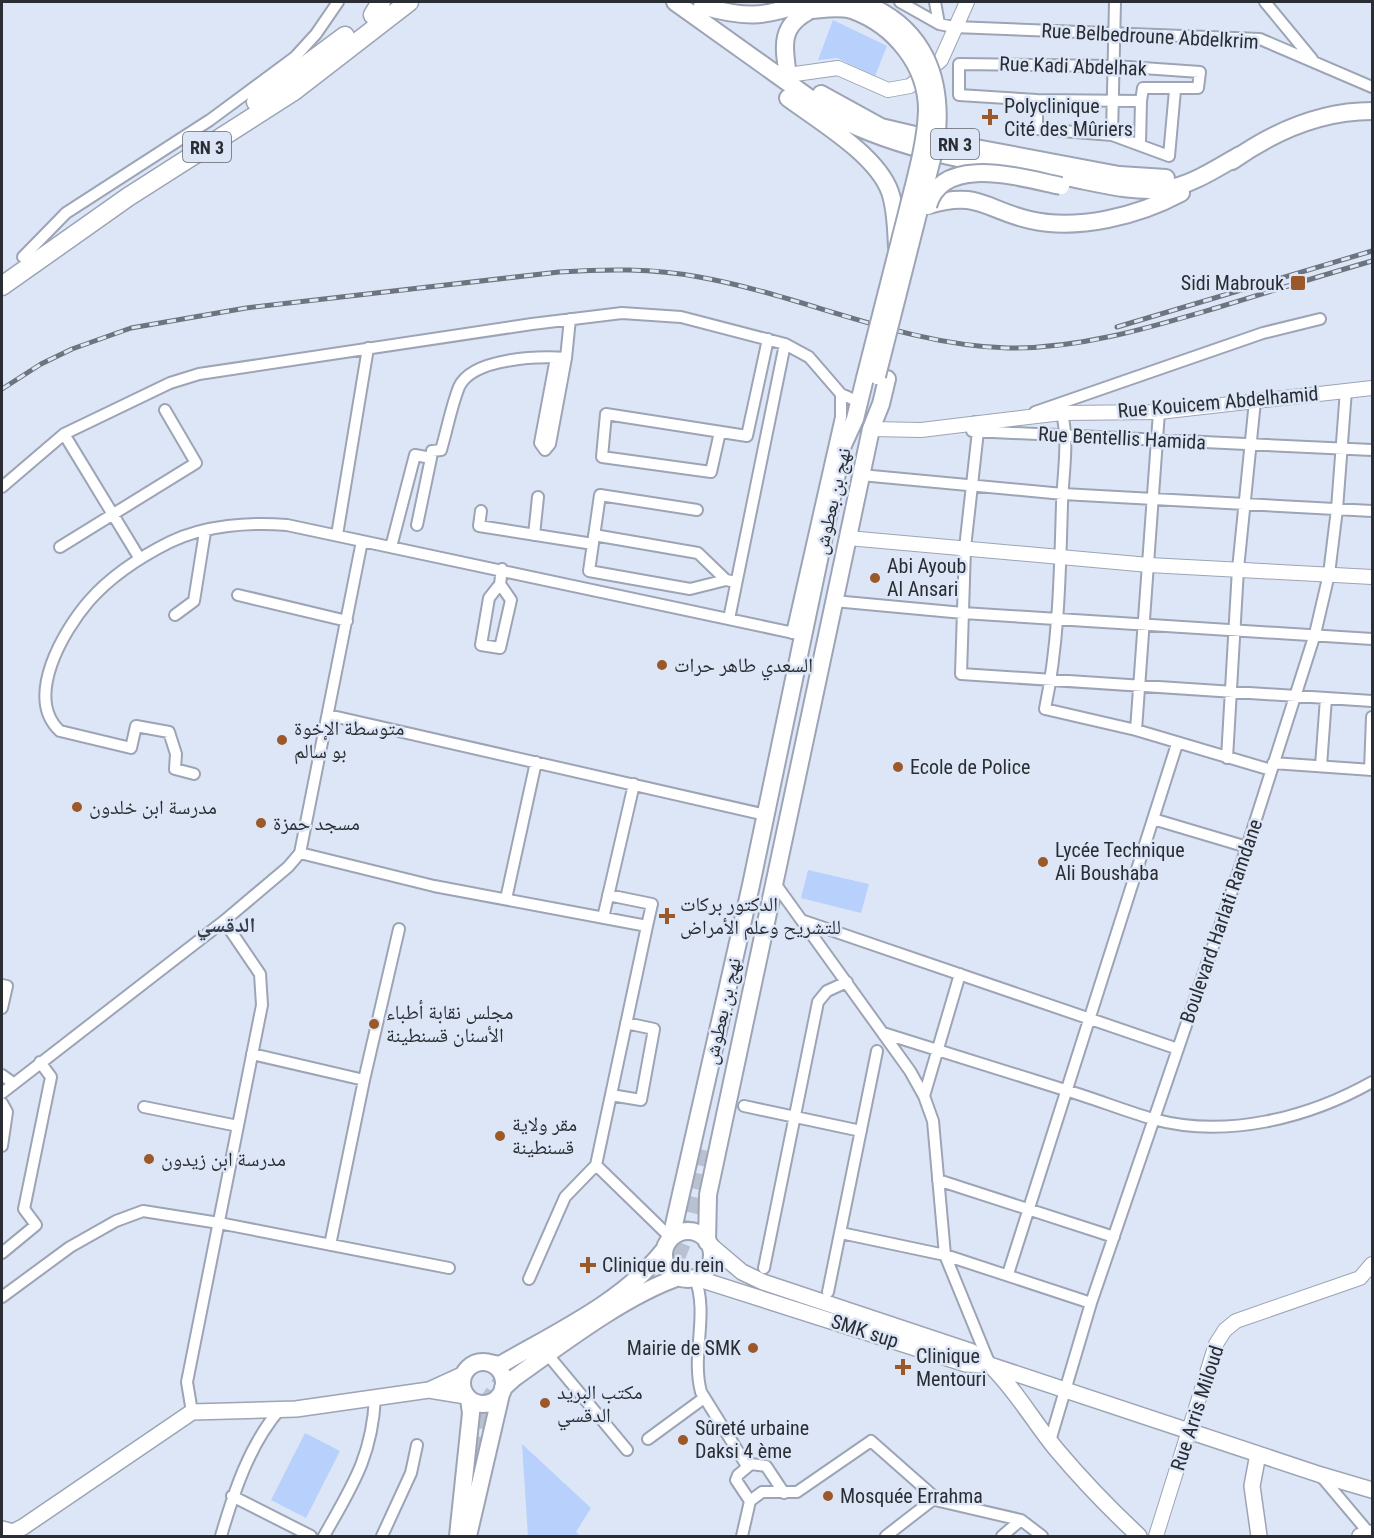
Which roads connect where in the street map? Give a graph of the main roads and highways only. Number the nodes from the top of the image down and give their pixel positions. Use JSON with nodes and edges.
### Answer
{"nodes":[{"id":1,"x":390,"y":2,"type":"edge"},
{"id":2,"x":409,"y":2,"type":"edge"},
{"id":3,"x":861,"y":2,"type":"edge"},
{"id":4,"x":688,"y":4,"type":"edge"},
{"id":5,"x":804,"y":5,"type":"edge"},
{"id":6,"x":377,"y":8,"type":"edge"},
{"id":7,"x":788,"y":75,"type":"junction"},
{"id":8,"x":1372,"y":111,"type":"edge"},
{"id":9,"x":1240,"y":155,"type":"junction"},
{"id":10,"x":1181,"y":193,"type":"junction"},
{"id":11,"x":929,"y":205,"type":"junction"},
{"id":12,"x":897,"y":251,"type":"junction"},
{"id":13,"x":2,"y":274,"type":"edge"},
{"id":14,"x":2,"y":286,"type":"edge"},
{"id":15,"x":877,"y":378,"type":"junction"},
{"id":16,"x":855,"y":419,"type":"junction"},
{"id":17,"x":861,"y":479,"type":"junction"},
{"id":18,"x":669,"y":1242,"type":"junction"},
{"id":19,"x":708,"y":1243,"type":"junction"},
{"id":20,"x":690,"y":1278,"type":"junction"},
{"id":21,"x":490,"y":1363,"type":"junction"},
{"id":22,"x":990,"y":1365,"type":"junction"},
{"id":23,"x":464,"y":1374,"type":"junction"},
{"id":24,"x":509,"y":1386,"type":"junction"},
{"id":25,"x":429,"y":1390,"type":"junction"},
{"id":26,"x":467,"y":1397,"type":"junction"},
{"id":27,"x":1258,"y":1454,"type":"junction"},
{"id":28,"x":471,"y":1468,"type":"tunnel mouth"},
{"id":29,"x":1372,"y":1490,"type":"edge"},
{"id":30,"x":2,"y":1529,"type":"edge"},
{"id":31,"x":458,"y":1536,"type":"edge"},
{"id":32,"x":464,"y":1536,"type":"edge"},
{"id":33,"x":468,"y":1536,"type":"edge"},
{"id":34,"x":1139,"y":1536,"type":"edge"},
{"id":35,"x":1259,"y":1536,"type":"edge"}],
"edges":[{"from":1,"to":6,"type":"highway"},
{"from":2,"to":14,"type":"highway","number":"RN 3"},
{"from":3,"to":15,"type":"main road","bridge":true},
{"from":4,"to":5,"type":"main road"},
{"from":4,"to":7,"type":"main road","number":"RN 3"},
{"from":4,"to":9,"type":"main road","number":"RN 3"},
{"from":4,"to":12,"type":"main road"},
{"from":5,"to":7,"type":"main road"},
{"from":5,"to":12,"type":"main road","bridge":true},
{"from":6,"to":13,"type":"highway","number":"RN 3"},
{"from":7,"to":9,"type":"main road","number":"RN 3"},
{"from":8,"to":9,"type":"main road","number":"RN 3"},
{"from":9,"to":10,"type":"main road"},
{"from":10,"to":11,"type":"main road"},
{"from":10,"to":11,"type":"main road","bridge":true},
{"from":11,"to":15,"type":"main road"},
{"from":12,"to":15,"type":"main road","bridge":true},
{"from":15,"to":16,"type":"main road"},
{"from":15,"to":17,"type":"main road"},
{"from":16,"to":17,"type":"main road","name":"نهج بن بعطوش"},
{"from":16,"to":18,"type":"main road","name":"نهج بن بعطوش"},
{"from":17,"to":19,"type":"main road","name":"نهج بن بعطوش"},
{"from":18,"to":19,"type":"main road"},
{"from":18,"to":20,"type":"main road"},
{"from":18,"to":21,"type":"main road"},
{"from":19,"to":20,"type":"main road"},
{"from":19,"to":22,"type":"main road"},
{"from":20,"to":22,"type":"main road","name":"SMK sup"},
{"from":20,"to":24,"type":"main road"},
{"from":21,"to":23,"type":"main road"},
{"from":21,"to":24,"type":"main road"},
{"from":22,"to":27,"type":"main road"},
{"from":22,"to":34,"type":"main road"},
{"from":23,"to":25,"type":"main road"},
{"from":23,"to":26,"type":"main road"},
{"from":24,"to":26,"type":"main road"},
{"from":24,"to":33,"type":"main road"},
{"from":25,"to":26,"type":"main road"},
{"from":25,"to":30,"type":"main road"},
{"from":26,"to":31,"type":"main road"},
{"from":27,"to":29,"type":"main road"},
{"from":27,"to":35,"type":"main road"},
{"from":28,"to":32,"type":"main road"}]}
